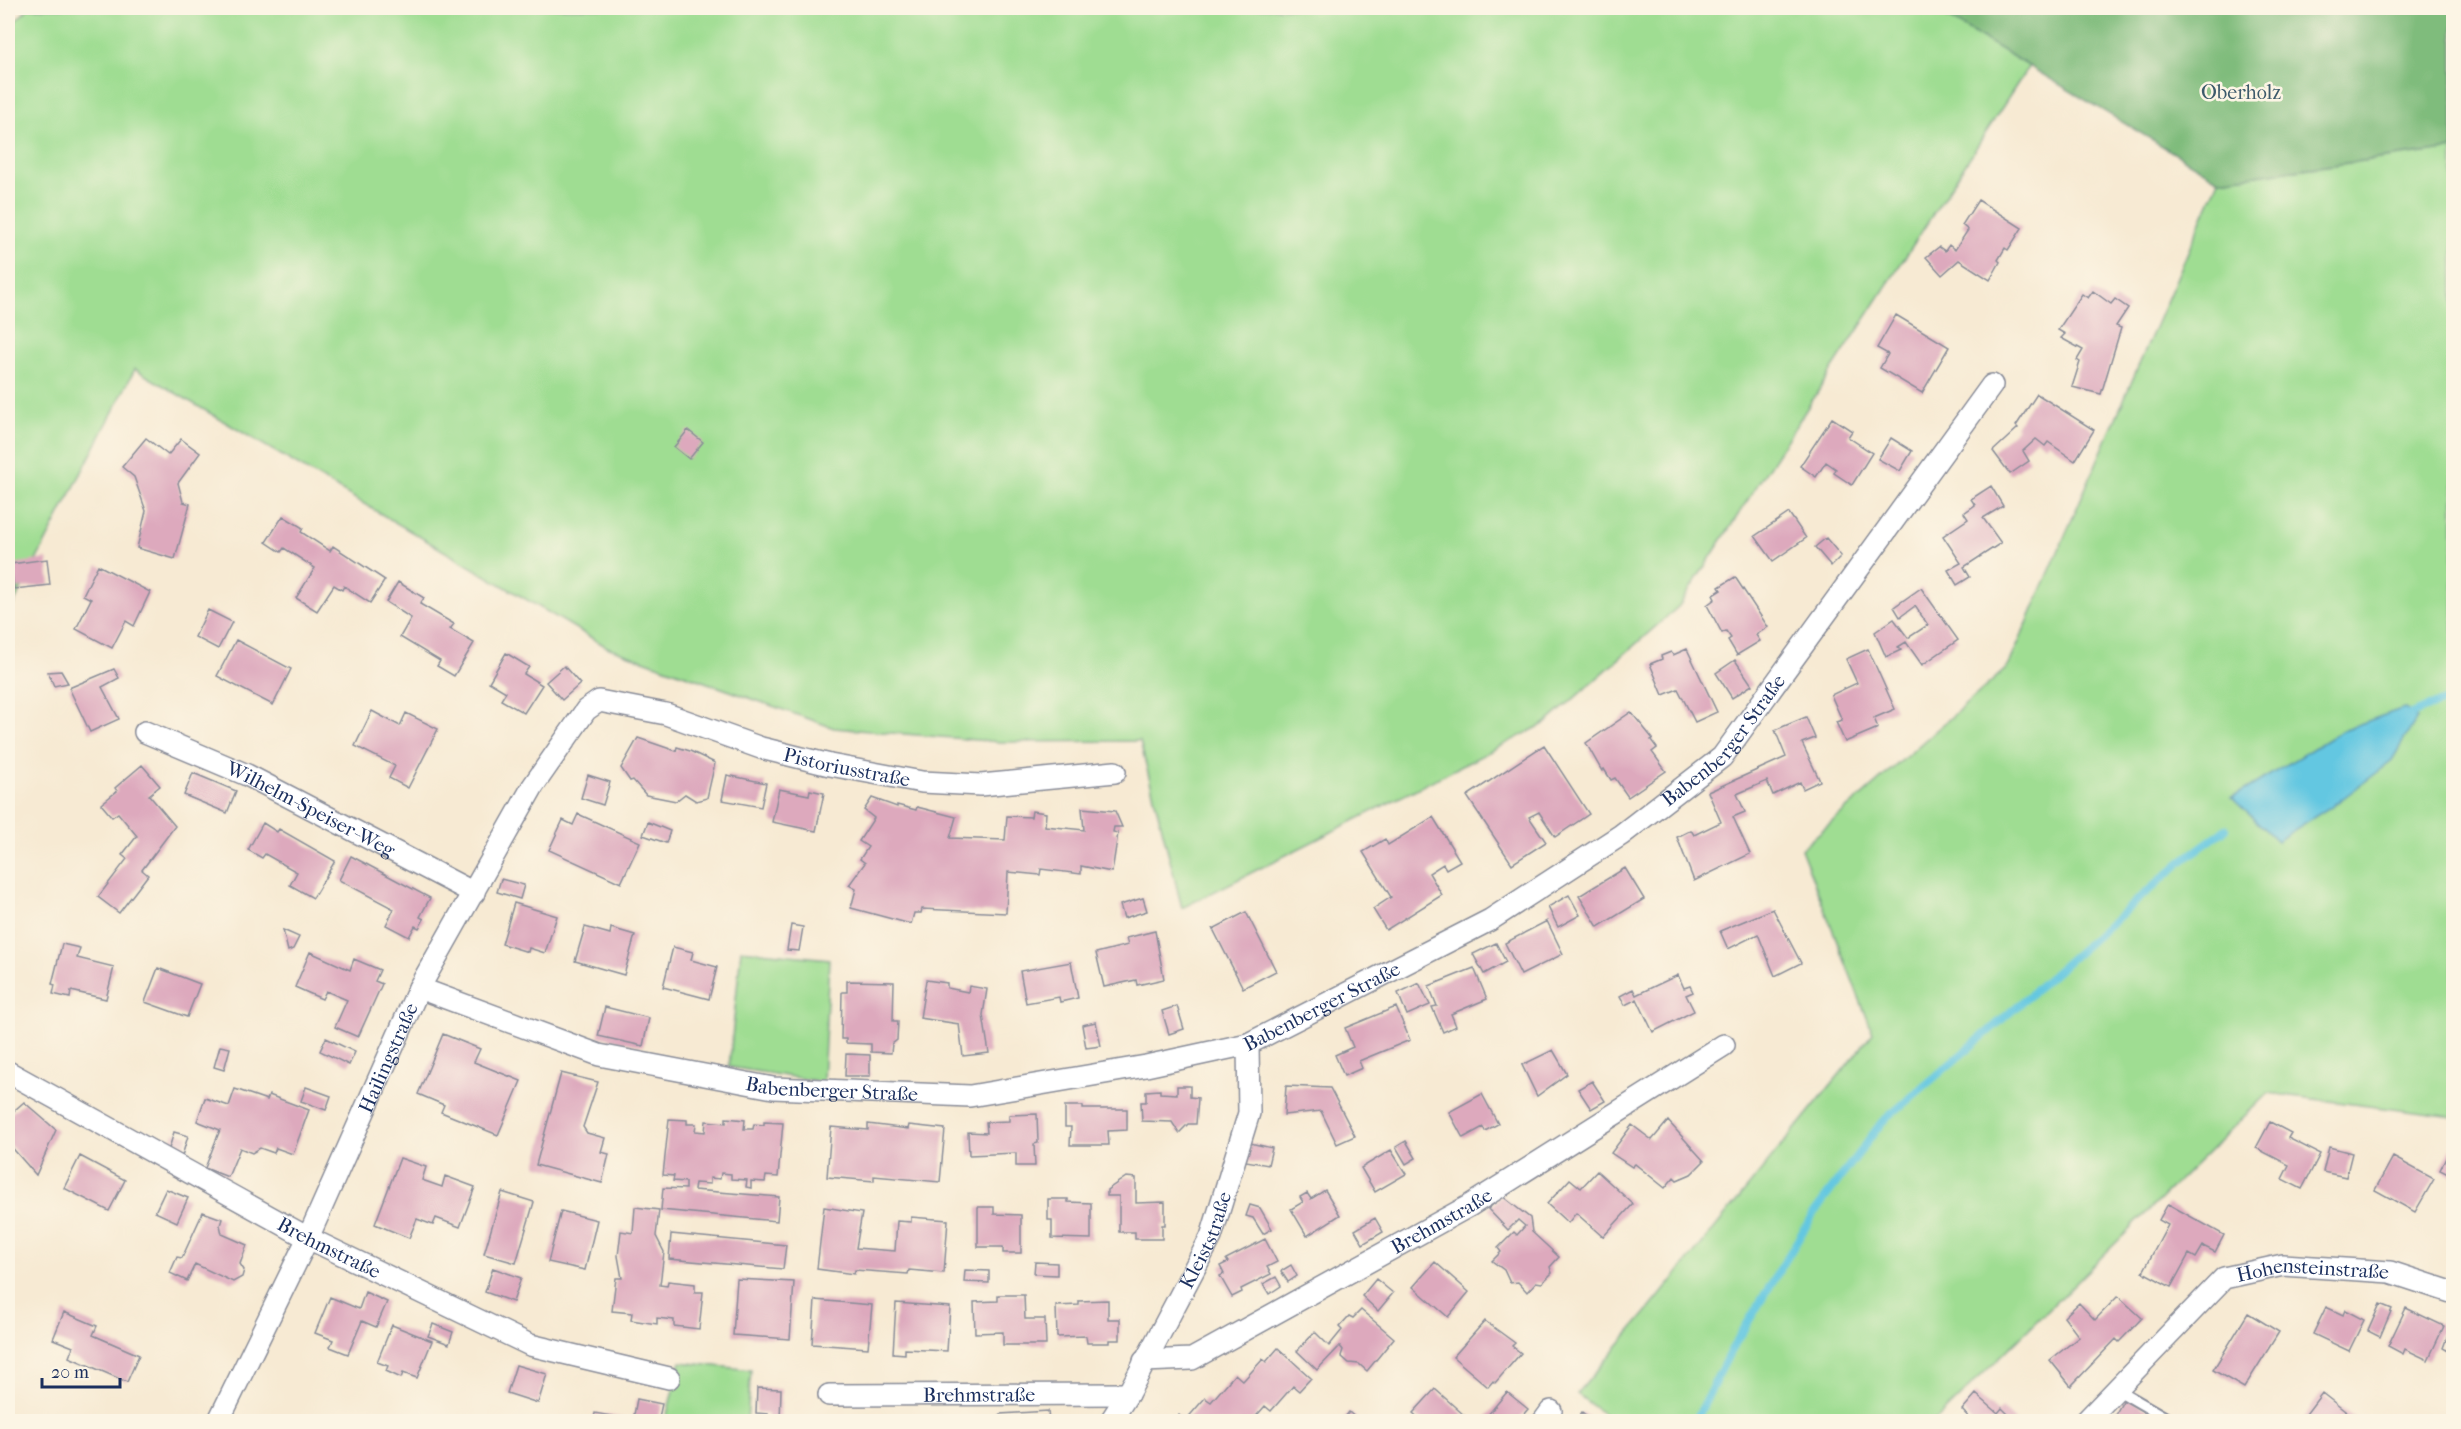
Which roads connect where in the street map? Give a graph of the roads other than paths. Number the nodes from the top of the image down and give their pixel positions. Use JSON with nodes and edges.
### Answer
{"nodes":[{"id":1,"x":1992,"y":385,"type":"dead end"},
{"id":2,"x":586,"y":710,"type":"joint"},
{"id":3,"x":145,"y":732,"type":"dead end"},
{"id":4,"x":1115,"y":772,"type":"dead end"},
{"id":5,"x":474,"y":893,"type":"junction"},
{"id":6,"x":419,"y":988,"type":"junction"},
{"id":7,"x":1248,"y":1044,"type":"junction"},
{"id":8,"x":1724,"y":1045,"type":"dead end"},
{"id":9,"x":8,"y":1072,"type":"edge"},
{"id":10,"x":308,"y":1238,"type":"junction"},
{"id":11,"x":2454,"y":1293,"type":"edge"},
{"id":12,"x":1144,"y":1361,"type":"junction"},
{"id":13,"x":669,"y":1378,"type":"dead end"},
{"id":14,"x":2116,"y":1389,"type":"junction"},
{"id":15,"x":1128,"y":1394,"type":"junction"},
{"id":16,"x":829,"y":1395,"type":"dead end"},
{"id":17,"x":218,"y":1422,"type":"edge"},
{"id":18,"x":1110,"y":1422,"type":"edge"},
{"id":19,"x":2085,"y":1422,"type":"edge"},
{"id":20,"x":2173,"y":1422,"type":"edge"}],
"edges":[{"from":1,"to":7,"type":"street","name":"Babenberger Straße"},
{"from":2,"to":4,"type":"street","name":"Pistoriusstraße"},
{"from":2,"to":5,"type":"street","name":"Hailingstraße"},
{"from":3,"to":5,"type":"street","name":"Wilhelm-Speiser-Weg"},
{"from":5,"to":6,"type":"street","name":"Hailingstraße"},
{"from":6,"to":7,"type":"street","name":"Babenberger Straße"},
{"from":6,"to":10,"type":"street","name":"Hailingstraße"},
{"from":7,"to":12,"type":"street","name":"Kleiststraße"},
{"from":8,"to":12,"type":"street","name":"Brehmstraße"},
{"from":9,"to":10,"type":"street","name":"Brehmstraße"},
{"from":10,"to":13,"type":"street","name":"Brehmstraße"},
{"from":10,"to":17,"type":"street","name":"Hailingstraße"},
{"from":11,"to":14,"type":"street","name":"Hohensteinstraße"},
{"from":12,"to":15,"type":"street","name":"Kleiststraße"},
{"from":14,"to":19,"type":"street","name":"Hohensteinstraße"},
{"from":14,"to":20,"type":"lane"},
{"from":15,"to":16,"type":"street","name":"Brehmstraße"},
{"from":15,"to":18,"type":"street","name":"Kleiststraße"}]}
